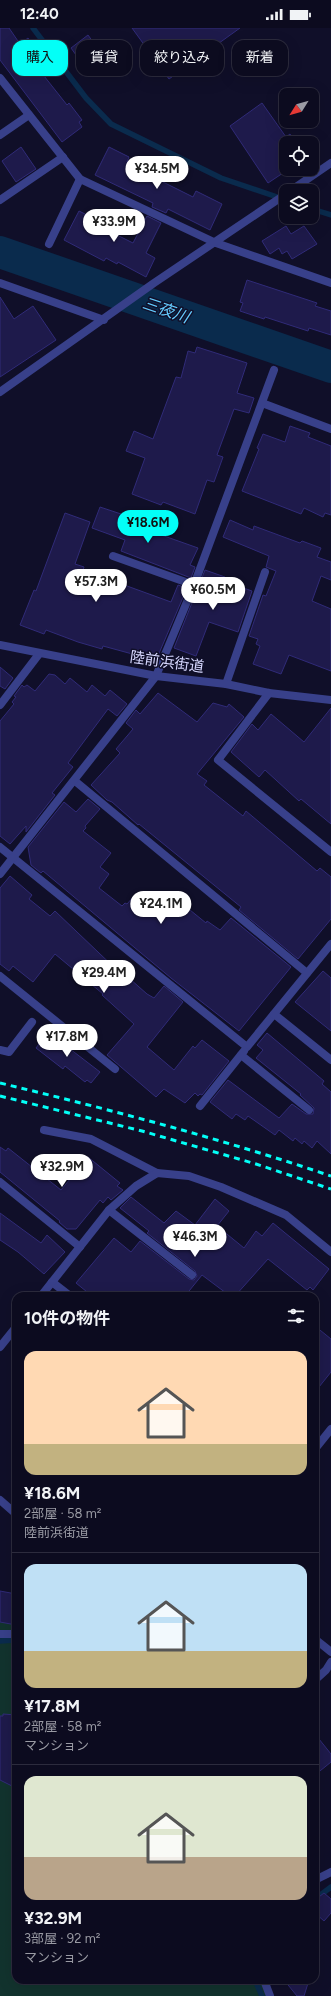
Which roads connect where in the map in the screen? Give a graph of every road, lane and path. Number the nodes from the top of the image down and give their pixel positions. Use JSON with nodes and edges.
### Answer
{"nodes":[{"id":1,"x":0,"y":78,"type":"edge"},
{"id":2,"x":29,"y":114,"type":"junction"},
{"id":3,"x":0,"y":135,"type":"edge"},
{"id":4,"x":63,"y":157,"type":"junction"},
{"id":5,"x":331,"y":163,"type":"edge"},
{"id":6,"x":80,"y":179,"type":"junction"},
{"id":7,"x":300,"y":184,"type":"edge"},
{"id":8,"x":279,"y":199,"type":"edge"},
{"id":9,"x":0,"y":200,"type":"edge"},
{"id":10,"x":216,"y":243,"type":"junction"},
{"id":11,"x":49,"y":244,"type":"dead end"},
{"id":12,"x":0,"y":283,"type":"edge"},
{"id":13,"x":331,"y":283,"type":"edge"},
{"id":14,"x":104,"y":320,"type":"junction"},
{"id":15,"x":274,"y":370,"type":"dead end"},
{"id":16,"x":0,"y":392,"type":"edge"},
{"id":17,"x":262,"y":403,"type":"junction"},
{"id":18,"x":331,"y":429,"type":"edge"},
{"id":19,"x":113,"y":556,"type":"dead end"},
{"id":20,"x":265,"y":572,"type":"dead end"},
{"id":21,"x":194,"y":585,"type":"junction"},
{"id":22,"x":0,"y":645,"type":"edge"},
{"id":23,"x":39,"y":654,"type":"junction"},
{"id":24,"x":156,"y":676,"type":"junction"},
{"id":25,"x":226,"y":684,"type":"junction"},
{"id":26,"x":269,"y":693,"type":"junction"},
{"id":27,"x":331,"y":700,"type":"edge"},
{"id":28,"x":0,"y":705,"type":"edge"},
{"id":29,"x":75,"y":781,"type":"junction"},
{"id":30,"x":0,"y":847,"type":"edge"},
{"id":31,"x":331,"y":852,"type":"edge"},
{"id":32,"x":14,"y":858,"type":"junction"},
{"id":33,"x":0,"y":874,"type":"edge"},
{"id":34,"x":331,"y":944,"type":"edge"},
{"id":35,"x":307,"y":973,"type":"junction"},
{"id":36,"x":0,"y":976,"type":"edge"},
{"id":37,"x":274,"y":1014,"type":"junction"},
{"id":38,"x":32,"y":1022,"type":"dead end"},
{"id":39,"x":247,"y":1047,"type":"junction"},
{"id":40,"x":0,"y":1050,"type":"edge"},
{"id":41,"x":241,"y":1055,"type":"junction"},
{"id":42,"x":331,"y":1060,"type":"edge"},
{"id":43,"x":116,"y":1069,"type":"dead end"},
{"id":44,"x":200,"y":1106,"type":"dead end"},
{"id":45,"x":309,"y":1110,"type":"dead end"},
{"id":46,"x":44,"y":1130,"type":"dead end"},
{"id":47,"x":157,"y":1173,"type":"junction"},
{"id":48,"x":0,"y":1182,"type":"edge"},
{"id":49,"x":109,"y":1210,"type":"junction"},
{"id":50,"x":80,"y":1247,"type":"junction"},
{"id":51,"x":331,"y":1252,"type":"edge"},
{"id":52,"x":192,"y":1275,"type":"dead end"},
{"id":53,"x":52,"y":1282,"type":"junction"},
{"id":54,"x":44,"y":1292,"type":"edge"},
{"id":55,"x":65,"y":1292,"type":"edge"},
{"id":56,"x":12,"y":1332,"type":"edge"},
{"id":57,"x":0,"y":1347,"type":"edge"},
{"id":58,"x":331,"y":1430,"type":"edge"},
{"id":59,"x":319,"y":1444,"type":"edge"},
{"id":60,"x":0,"y":1500,"type":"edge"},
{"id":61,"x":12,"y":1510,"type":"edge"},
{"id":62,"x":0,"y":1634,"type":"edge"},
{"id":63,"x":12,"y":1634,"type":"edge"},
{"id":64,"x":319,"y":1642,"type":"edge"},
{"id":65,"x":331,"y":1652,"type":"edge"},
{"id":66,"x":331,"y":1662,"type":"edge"},
{"id":67,"x":319,"y":1676,"type":"edge"},
{"id":68,"x":331,"y":1872,"type":"edge"},
{"id":69,"x":319,"y":1878,"type":"edge"},
{"id":70,"x":266,"y":1984,"type":"edge"},
{"id":71,"x":270,"y":1996,"type":"edge"}],
"edges":[{"from":1,"to":2,"type":"street"},
{"from":2,"to":3,"type":"street"},
{"from":2,"to":4,"type":"street"},
{"from":4,"to":6,"type":"street"},
{"from":4,"to":9,"type":"street"},
{"from":5,"to":7,"type":"street"},
{"from":6,"to":10,"type":"street"},
{"from":6,"to":11,"type":"street"},
{"from":8,"to":10,"type":"street"},
{"from":10,"to":13,"type":"street"},
{"from":10,"to":14,"type":"street"},
{"from":12,"to":14,"type":"street"},
{"from":14,"to":16,"type":"street"},
{"from":15,"to":17,"type":"street"},
{"from":17,"to":18,"type":"street"},
{"from":17,"to":21,"type":"street"},
{"from":19,"to":21,"type":"street"},
{"from":20,"to":25,"type":"street"},
{"from":21,"to":24,"type":"street"},
{"from":22,"to":23,"type":"street","name":"陸前浜街道"},
{"from":23,"to":24,"type":"street","name":"陸前浜街道"},
{"from":23,"to":28,"type":"street"},
{"from":24,"to":25,"type":"street","name":"陸前浜街道"},
{"from":24,"to":29,"type":"street"},
{"from":25,"to":26,"type":"street","name":"陸前浜街道"},
{"from":26,"to":27,"type":"street","name":"陸前浜街道"},
{"from":26,"to":31,"type":"street"},
{"from":29,"to":32,"type":"street"},
{"from":29,"to":35,"type":"street"},
{"from":30,"to":32,"type":"street"},
{"from":32,"to":33,"type":"street"},
{"from":32,"to":39,"type":"street"},
{"from":34,"to":35,"type":"street"},
{"from":35,"to":37,"type":"street"},
{"from":36,"to":43,"type":"street"},
{"from":37,"to":39,"type":"street"},
{"from":37,"to":42,"type":"street"},
{"from":38,"to":40,"type":"street"},
{"from":39,"to":41,"type":"street"},
{"from":41,"to":44,"type":"street"},
{"from":41,"to":45,"type":"street"},
{"from":46,"to":47,"type":"street"},
{"from":47,"to":49,"type":"street"},
{"from":47,"to":51,"type":"street"},
{"from":48,"to":50,"type":"street"},
{"from":49,"to":50,"type":"street"},
{"from":49,"to":52,"type":"street"},
{"from":50,"to":53,"type":"street"},
{"from":53,"to":54,"type":"street"},
{"from":53,"to":55,"type":"street"},
{"from":56,"to":57,"type":"street"},
{"from":58,"to":59,"type":"street"},
{"from":60,"to":61,"type":"street"},
{"from":62,"to":63,"type":"street"},
{"from":64,"to":65,"type":"street"},
{"from":66,"to":67,"type":"street"},
{"from":68,"to":69,"type":"street"},
{"from":70,"to":71,"type":"street"}]}
